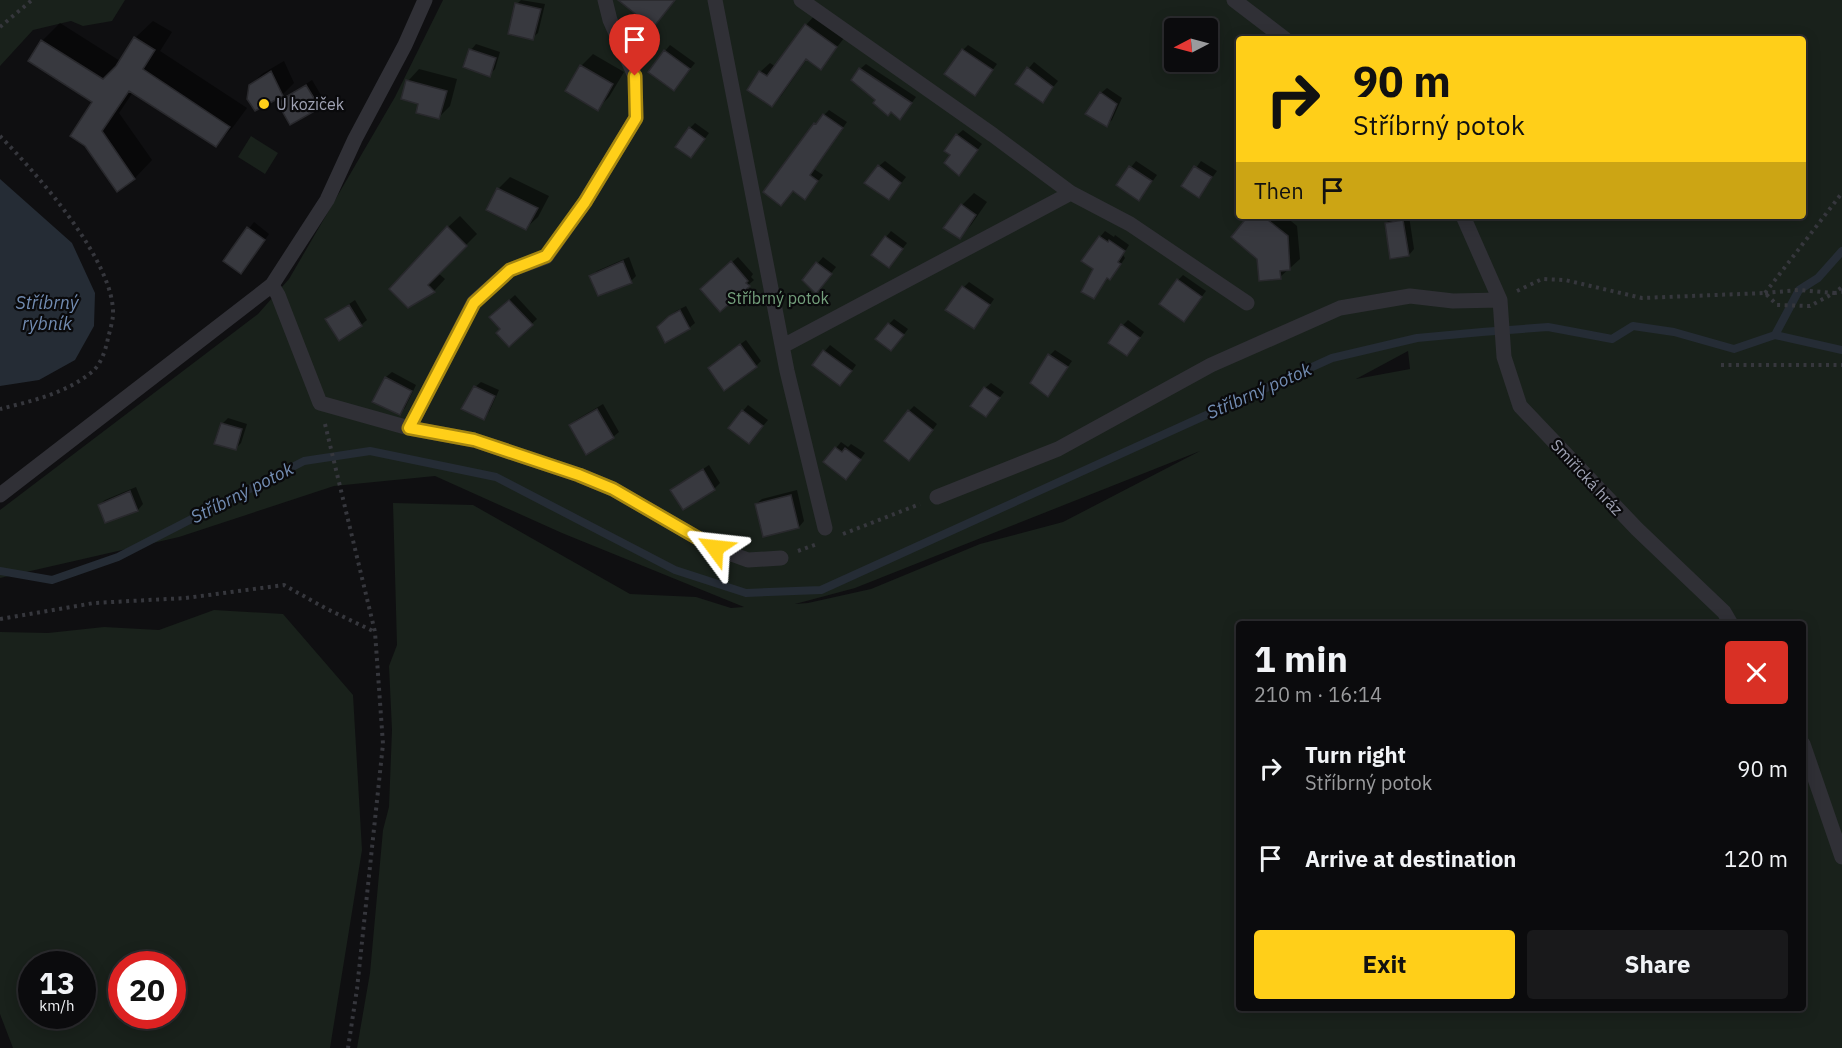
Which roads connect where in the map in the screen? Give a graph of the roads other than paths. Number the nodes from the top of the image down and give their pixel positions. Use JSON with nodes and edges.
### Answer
{"nodes":[{"id":1,"x":425,"y":0,"type":"edge"},
{"id":2,"x":604,"y":0,"type":"edge"},
{"id":3,"x":715,"y":0,"type":"edge"},
{"id":4,"x":801,"y":0,"type":"edge"},
{"id":5,"x":1234,"y":0,"type":"edge"},
{"id":6,"x":1281,"y":36,"type":"edge"},
{"id":7,"x":1071,"y":193,"type":"junction"},
{"id":8,"x":1464,"y":219,"type":"edge"},
{"id":9,"x":272,"y":285,"type":"junction"},
{"id":10,"x":1500,"y":300,"type":"junction"},
{"id":11,"x":1247,"y":303,"type":"dead end"},
{"id":12,"x":783,"y":346,"type":"junction"},
{"id":13,"x":409,"y":428,"type":"junction"},
{"id":14,"x":0,"y":495,"type":"edge"},
{"id":15,"x":937,"y":497,"type":"road end"},
{"id":16,"x":832,"y":532,"type":"road end"},
{"id":17,"x":781,"y":558,"type":"road end"},
{"id":18,"x":1729,"y":621,"type":"edge"},
{"id":19,"x":1806,"y":753,"type":"edge"},
{"id":20,"x":1842,"y":857,"type":"edge"}],
"edges":[{"from":1,"to":9,"type":"lane"},
{"from":2,"to":13,"type":"lane"},
{"from":3,"to":12,"type":"lane"},
{"from":4,"to":7,"type":"lane"},
{"from":5,"to":6,"type":"lane"},
{"from":7,"to":11,"type":"lane"},
{"from":7,"to":12,"type":"lane"},
{"from":8,"to":10,"type":"lane","name":"Smiřická hráz"},
{"from":9,"to":13,"type":"lane"},
{"from":9,"to":14,"type":"lane"},
{"from":10,"to":15,"type":"lane"},
{"from":10,"to":18,"type":"lane","name":"Smiřická hráz"},
{"from":12,"to":16,"type":"lane"},
{"from":13,"to":17,"type":"lane"},
{"from":19,"to":20,"type":"lane"}]}
